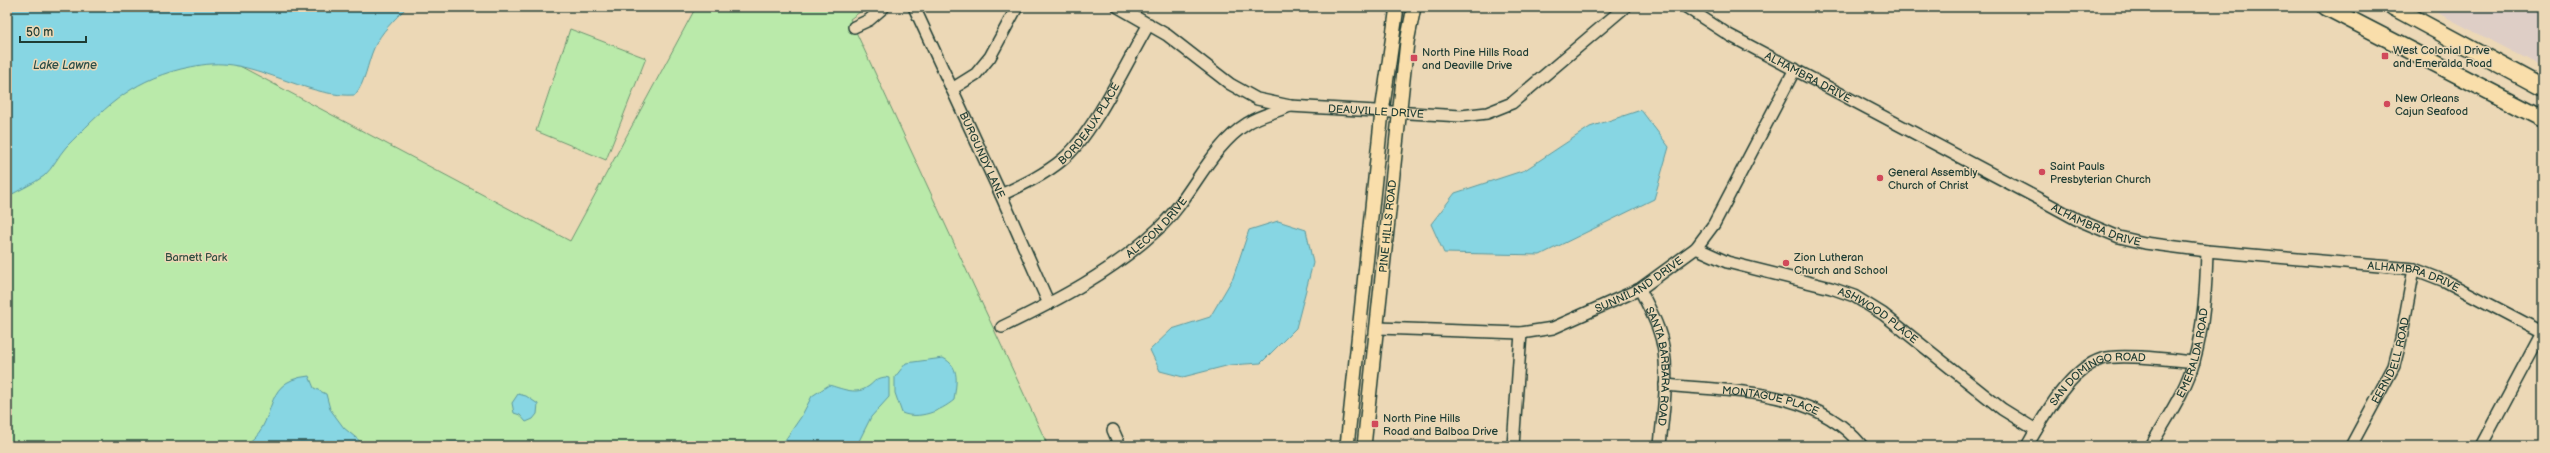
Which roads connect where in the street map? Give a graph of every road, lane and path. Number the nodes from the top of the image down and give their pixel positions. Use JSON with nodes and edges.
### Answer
{"nodes":[{"id":1,"x":884,"y":7,"type":"edge"},
{"id":2,"x":914,"y":7,"type":"edge"},
{"id":3,"x":1017,"y":7,"type":"edge"},
{"id":4,"x":1118,"y":7,"type":"edge"},
{"id":5,"x":1397,"y":7,"type":"edge"},
{"id":6,"x":1414,"y":7,"type":"edge"},
{"id":7,"x":1625,"y":7,"type":"edge"},
{"id":8,"x":1686,"y":7,"type":"edge"},
{"id":9,"x":2326,"y":7,"type":"edge"},
{"id":10,"x":2393,"y":7,"type":"edge"},
{"id":11,"x":1149,"y":24,"type":"junction"},
{"id":12,"x":854,"y":28,"type":"dead end"},
{"id":13,"x":1795,"y":69,"type":"junction"},
{"id":14,"x":2543,"y":88,"type":"edge"},
{"id":15,"x":952,"y":89,"type":"junction"},
{"id":16,"x":1290,"y":106,"type":"junction"},
{"id":17,"x":1382,"y":112,"type":"junction"},
{"id":18,"x":1400,"y":113,"type":"junction"},
{"id":19,"x":2543,"y":119,"type":"edge"},
{"id":20,"x":1001,"y":195,"type":"junction"},
{"id":21,"x":1696,"y":248,"type":"junction"},
{"id":22,"x":2207,"y":251,"type":"junction"},
{"id":23,"x":2414,"y":268,"type":"junction"},
{"id":24,"x":1640,"y":289,"type":"junction"},
{"id":25,"x":1049,"y":304,"type":"junction"},
{"id":26,"x":1002,"y":327,"type":"dead end"},
{"id":27,"x":1378,"y":328,"type":"junction"},
{"id":28,"x":2542,"y":331,"type":"edge"},
{"id":29,"x":1521,"y":333,"type":"junction"},
{"id":30,"x":2194,"y":362,"type":"junction"},
{"id":31,"x":1665,"y":385,"type":"junction"},
{"id":32,"x":1112,"y":430,"type":"dead end"},
{"id":33,"x":2036,"y":430,"type":"junction"},
{"id":34,"x":1120,"y":446,"type":"edge"},
{"id":35,"x":1347,"y":446,"type":"edge"},
{"id":36,"x":1364,"y":446,"type":"edge"},
{"id":37,"x":1513,"y":446,"type":"edge"},
{"id":38,"x":1660,"y":446,"type":"edge"},
{"id":39,"x":1862,"y":446,"type":"edge"},
{"id":40,"x":2027,"y":446,"type":"edge"},
{"id":41,"x":2151,"y":446,"type":"edge"},
{"id":42,"x":2351,"y":446,"type":"edge"},
{"id":43,"x":2481,"y":446,"type":"edge"}],
"edges":[{"from":1,"to":12,"type":"street"},
{"from":2,"to":15,"type":"street","name":"BURGUNDY LANE"},
{"from":3,"to":15,"type":"street"},
{"from":4,"to":11,"type":"street","name":"DEAUVILLE DRIVE"},
{"from":5,"to":17,"type":"main road","name":"PINE HILLS ROAD"},
{"from":6,"to":18,"type":"main road","name":"PINE HILLS ROAD"},
{"from":7,"to":18,"type":"street","name":"DEAUVILLE DRIVE"},
{"from":8,"to":13,"type":"street","name":"ALHAMBRA DRIVE"},
{"from":9,"to":19,"type":"highway"},
{"from":10,"to":14,"type":"highway"},
{"from":11,"to":16,"type":"street","name":"DEAUVILLE DRIVE"},
{"from":11,"to":20,"type":"street","name":"BORDEAUX PLACE"},
{"from":13,"to":21,"type":"street","name":"SUNNILAND DRIVE"},
{"from":13,"to":22,"type":"street","name":"ALHAMBRA DRIVE"},
{"from":15,"to":20,"type":"street","name":"BURGUNDY LANE"},
{"from":16,"to":17,"type":"street","name":"DEAUVILLE DRIVE"},
{"from":16,"to":25,"type":"street","name":"ALECON DRIVE"},
{"from":17,"to":18,"type":"street","name":"DEAUVILLE DRIVE"},
{"from":17,"to":35,"type":"main road","name":"PINE HILLS ROAD"},
{"from":18,"to":27,"type":"main road","name":"PINE HILLS ROAD"},
{"from":20,"to":25,"type":"street","name":"BURGUNDY LANE"},
{"from":21,"to":24,"type":"street","name":"SUNNILAND DRIVE"},
{"from":21,"to":33,"type":"street","name":"ASHWOOD PLACE"},
{"from":22,"to":23,"type":"street","name":"ALHAMBRA DRIVE"},
{"from":22,"to":30,"type":"street","name":"EMERALDA ROAD"},
{"from":23,"to":28,"type":"street","name":"ALHAMBRA DRIVE"},
{"from":23,"to":42,"type":"street","name":"FERNDELL ROAD"},
{"from":24,"to":29,"type":"street","name":"SUNNILAND DRIVE"},
{"from":24,"to":31,"type":"street","name":"SANTA BARBARA ROAD"},
{"from":25,"to":26,"type":"street","name":"ALECON DRIVE"},
{"from":27,"to":29,"type":"street","name":"SUNNILAND DRIVE"},
{"from":27,"to":36,"type":"main road","name":"PINE HILLS ROAD"},
{"from":28,"to":43,"type":"street"},
{"from":29,"to":37,"type":"street"},
{"from":30,"to":33,"type":"street","name":"SAN DOMINGO ROAD"},
{"from":30,"to":41,"type":"street","name":"EMERALDA ROAD"},
{"from":31,"to":38,"type":"street","name":"SANTA BARBARA ROAD"},
{"from":31,"to":39,"type":"street","name":"MONTAGUE PLACE"},
{"from":32,"to":34,"type":"street"},
{"from":33,"to":40,"type":"street","name":"SAN DOMINGO ROAD"}]}
